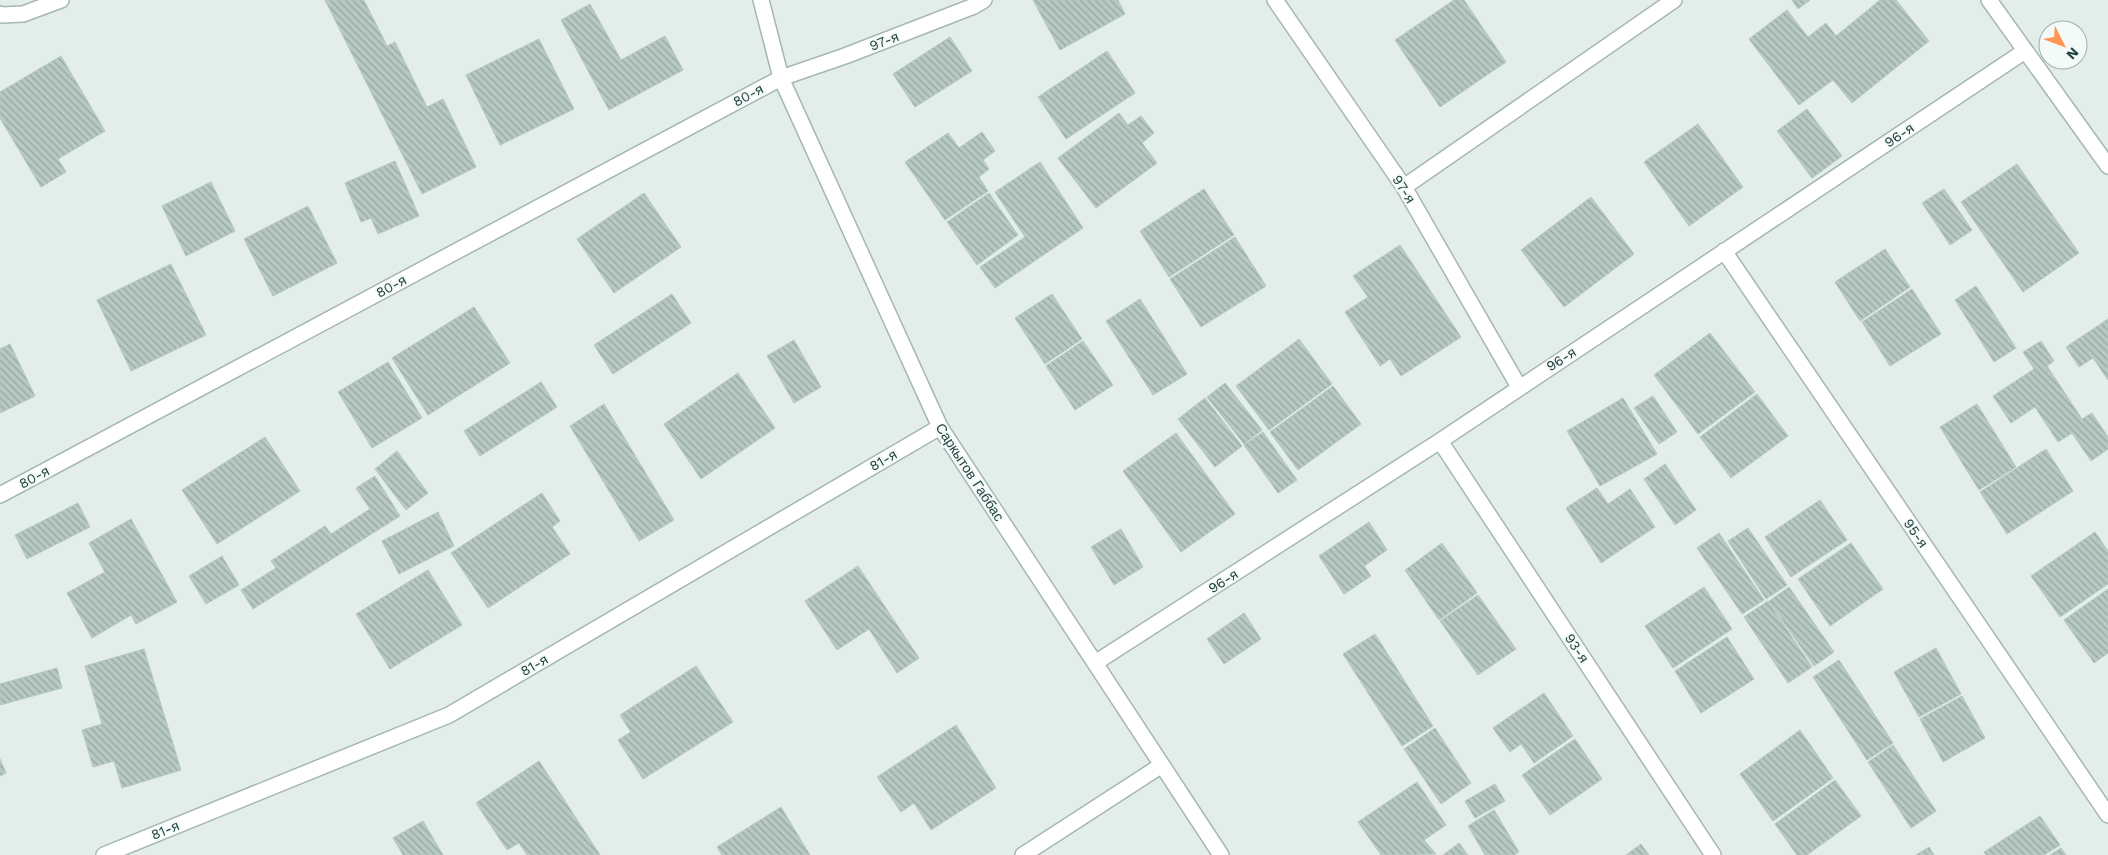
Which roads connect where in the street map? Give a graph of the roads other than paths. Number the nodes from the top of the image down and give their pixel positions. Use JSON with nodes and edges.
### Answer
{"nodes":[{"id":1,"x":61,"y":0,"type":"edge"},
{"id":2,"x":761,"y":0,"type":"edge"},
{"id":3,"x":984,"y":0,"type":"edge"},
{"id":4,"x":1275,"y":0,"type":"edge"},
{"id":5,"x":1674,"y":0,"type":"edge"},
{"id":6,"x":1989,"y":0,"type":"edge"},
{"id":7,"x":0,"y":14,"type":"edge"},
{"id":8,"x":2026,"y":51,"type":"junction"},
{"id":9,"x":781,"y":78,"type":"junction"},
{"id":10,"x":2108,"y":166,"type":"edge"},
{"id":11,"x":1404,"y":187,"type":"junction"},
{"id":12,"x":1724,"y":251,"type":"junction"},
{"id":13,"x":1518,"y":387,"type":"junction"},
{"id":14,"x":940,"y":427,"type":"junction"},
{"id":15,"x":1440,"y":441,"type":"junction"},
{"id":16,"x":0,"y":495,"type":"edge"},
{"id":17,"x":1095,"y":663,"type":"junction"},
{"id":18,"x":1162,"y":765,"type":"junction"},
{"id":19,"x":2108,"y":815,"type":"edge"},
{"id":20,"x":104,"y":855,"type":"edge"},
{"id":21,"x":1023,"y":855,"type":"edge"},
{"id":22,"x":1221,"y":855,"type":"edge"},
{"id":23,"x":1713,"y":855,"type":"edge"}],
"edges":[{"from":1,"to":7,"type":"street"},
{"from":2,"to":9,"type":"street","name":"Саркытов Габбас"},
{"from":3,"to":9,"type":"street","name":"97-я"},
{"from":4,"to":11,"type":"street","name":"97-я"},
{"from":5,"to":11,"type":"street"},
{"from":6,"to":8,"type":"street"},
{"from":8,"to":10,"type":"street"},
{"from":8,"to":12,"type":"street","name":"96-я"},
{"from":9,"to":14,"type":"street","name":"Саркытов Габбас"},
{"from":9,"to":16,"type":"street","name":"80-я"},
{"from":11,"to":13,"type":"street","name":"97-я"},
{"from":12,"to":13,"type":"street","name":"96-я"},
{"from":12,"to":19,"type":"street","name":"95-я"},
{"from":13,"to":15,"type":"street","name":"96-я"},
{"from":14,"to":17,"type":"street","name":"Саркытов Габбас"},
{"from":14,"to":20,"type":"street","name":"81-я"},
{"from":15,"to":17,"type":"street","name":"96-я"},
{"from":15,"to":23,"type":"street","name":"93-я"},
{"from":17,"to":18,"type":"street","name":"Саркытов Габбас"},
{"from":18,"to":21,"type":"street"},
{"from":18,"to":22,"type":"street","name":"Саркытов Габбас"}]}
